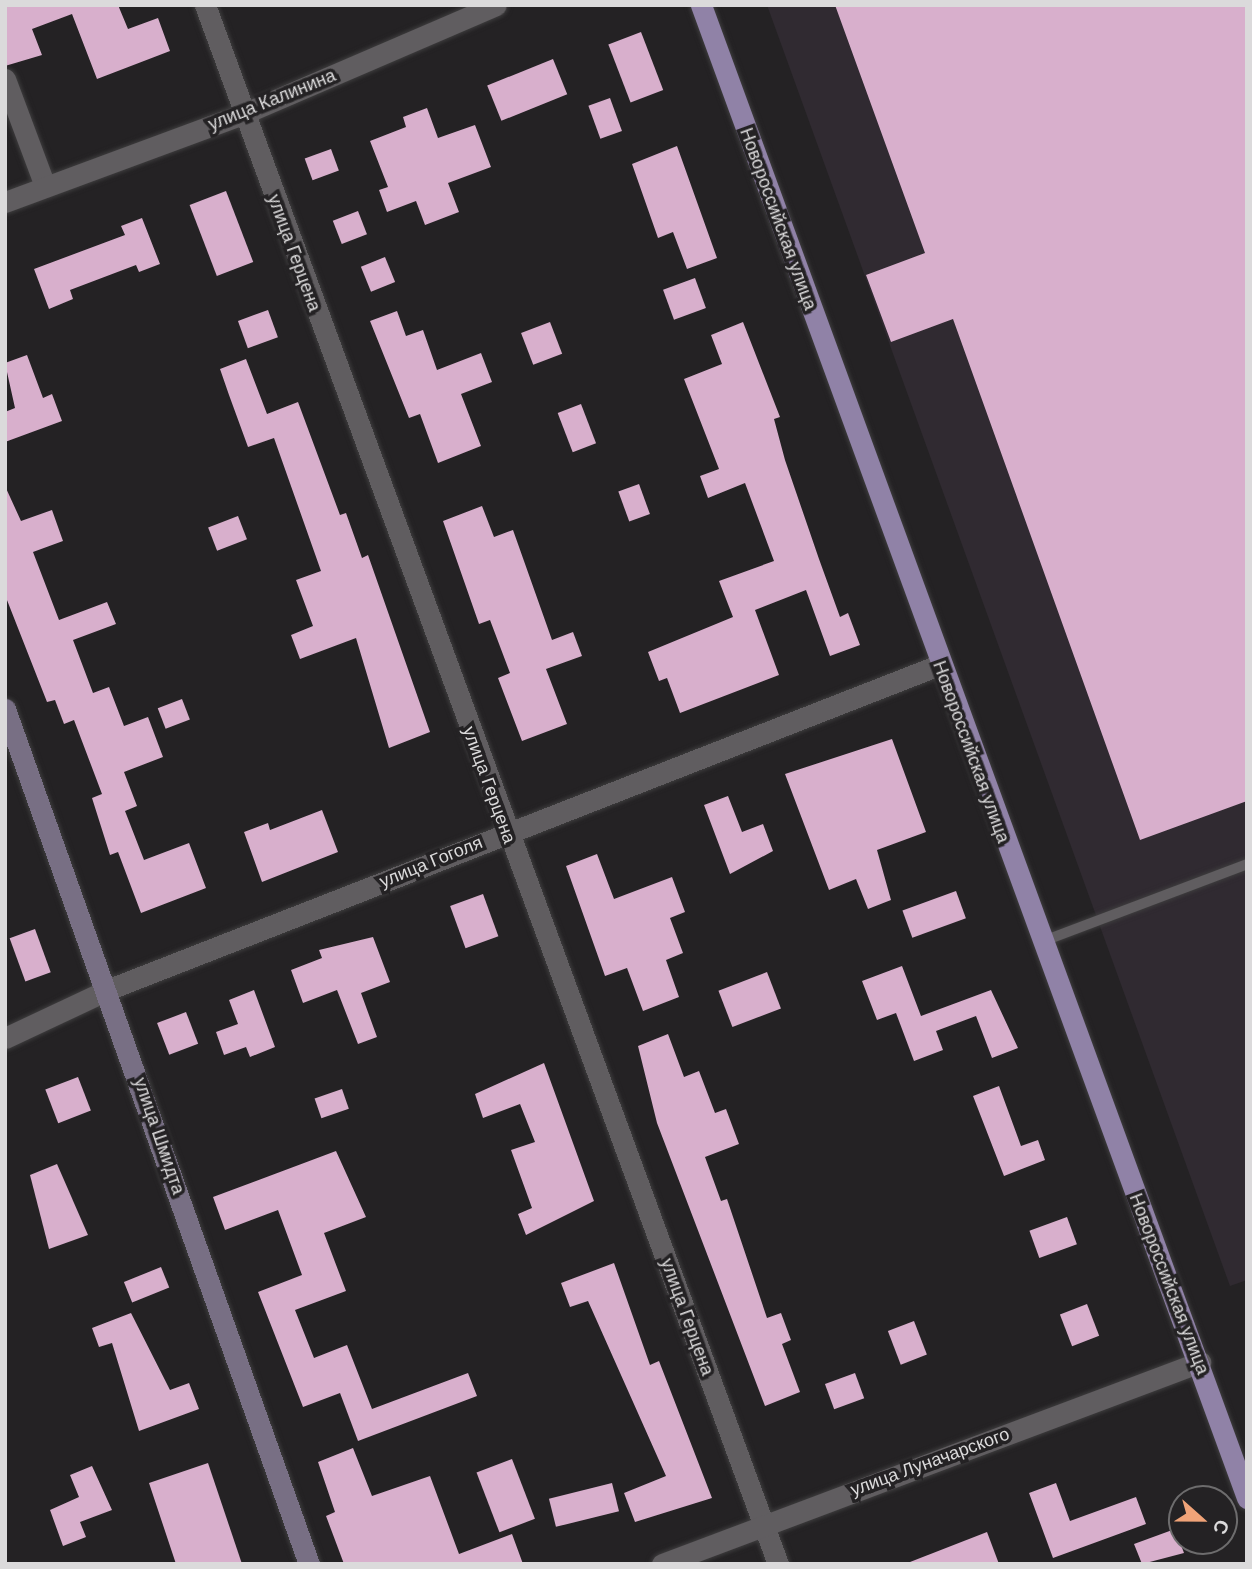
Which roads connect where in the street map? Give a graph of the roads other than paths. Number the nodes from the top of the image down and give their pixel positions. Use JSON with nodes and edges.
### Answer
{"nodes":[{"id":1,"x":205,"y":5,"type":"edge"},
{"id":2,"x":496,"y":5,"type":"edge"},
{"id":3,"x":701,"y":5,"type":"edge"},
{"id":4,"x":5,"y":79,"type":"edge"},
{"id":5,"x":243,"y":114,"type":"junction"},
{"id":6,"x":44,"y":186,"type":"junction"},
{"id":7,"x":5,"y":202,"type":"edge"},
{"id":8,"x":939,"y":665,"type":"junction"},
{"id":9,"x":5,"y":709,"type":"edge"},
{"id":10,"x":506,"y":832,"type":"junction"},
{"id":11,"x":1247,"y":864,"type":"edge"},
{"id":12,"x":1041,"y":942,"type":"junction"},
{"id":13,"x":107,"y":990,"type":"junction"},
{"id":14,"x":5,"y":1038,"type":"edge"},
{"id":15,"x":1200,"y":1362,"type":"junction"},
{"id":16,"x":1247,"y":1498,"type":"edge"},
{"id":17,"x":764,"y":1524,"type":"junction"},
{"id":18,"x":309,"y":1564,"type":"edge"},
{"id":19,"x":662,"y":1564,"type":"edge"},
{"id":20,"x":778,"y":1564,"type":"edge"}],
"edges":[{"from":1,"to":5,"type":"street","name":"улица Герцена"},
{"from":2,"to":5,"type":"street","name":"улица Калинина"},
{"from":3,"to":8,"type":"main road","name":"Новороссийская улица"},
{"from":4,"to":6,"type":"street"},
{"from":5,"to":6,"type":"street","name":"улица Калинина"},
{"from":5,"to":10,"type":"street","name":"улица Герцена"},
{"from":6,"to":7,"type":"street","name":"улица Калинина"},
{"from":8,"to":10,"type":"street","name":"улица Гоголя"},
{"from":8,"to":12,"type":"main road","name":"Новороссийская улица"},
{"from":9,"to":13,"type":"street","name":"улица Шмидта"},
{"from":10,"to":13,"type":"street","name":"улица Гоголя"},
{"from":10,"to":17,"type":"street","name":"улица Герцена"},
{"from":11,"to":12,"type":"lane"},
{"from":12,"to":15,"type":"main road","name":"Новороссийская улица"},
{"from":13,"to":14,"type":"street","name":"улица Гоголя"},
{"from":13,"to":18,"type":"street","name":"улица Шмидта"},
{"from":15,"to":16,"type":"main road","name":"Новороссийская улица"},
{"from":15,"to":17,"type":"street","name":"улица Луначарского"},
{"from":17,"to":19,"type":"street","name":"улица Луначарского"},
{"from":17,"to":20,"type":"street","name":"улица Герцена"}]}
